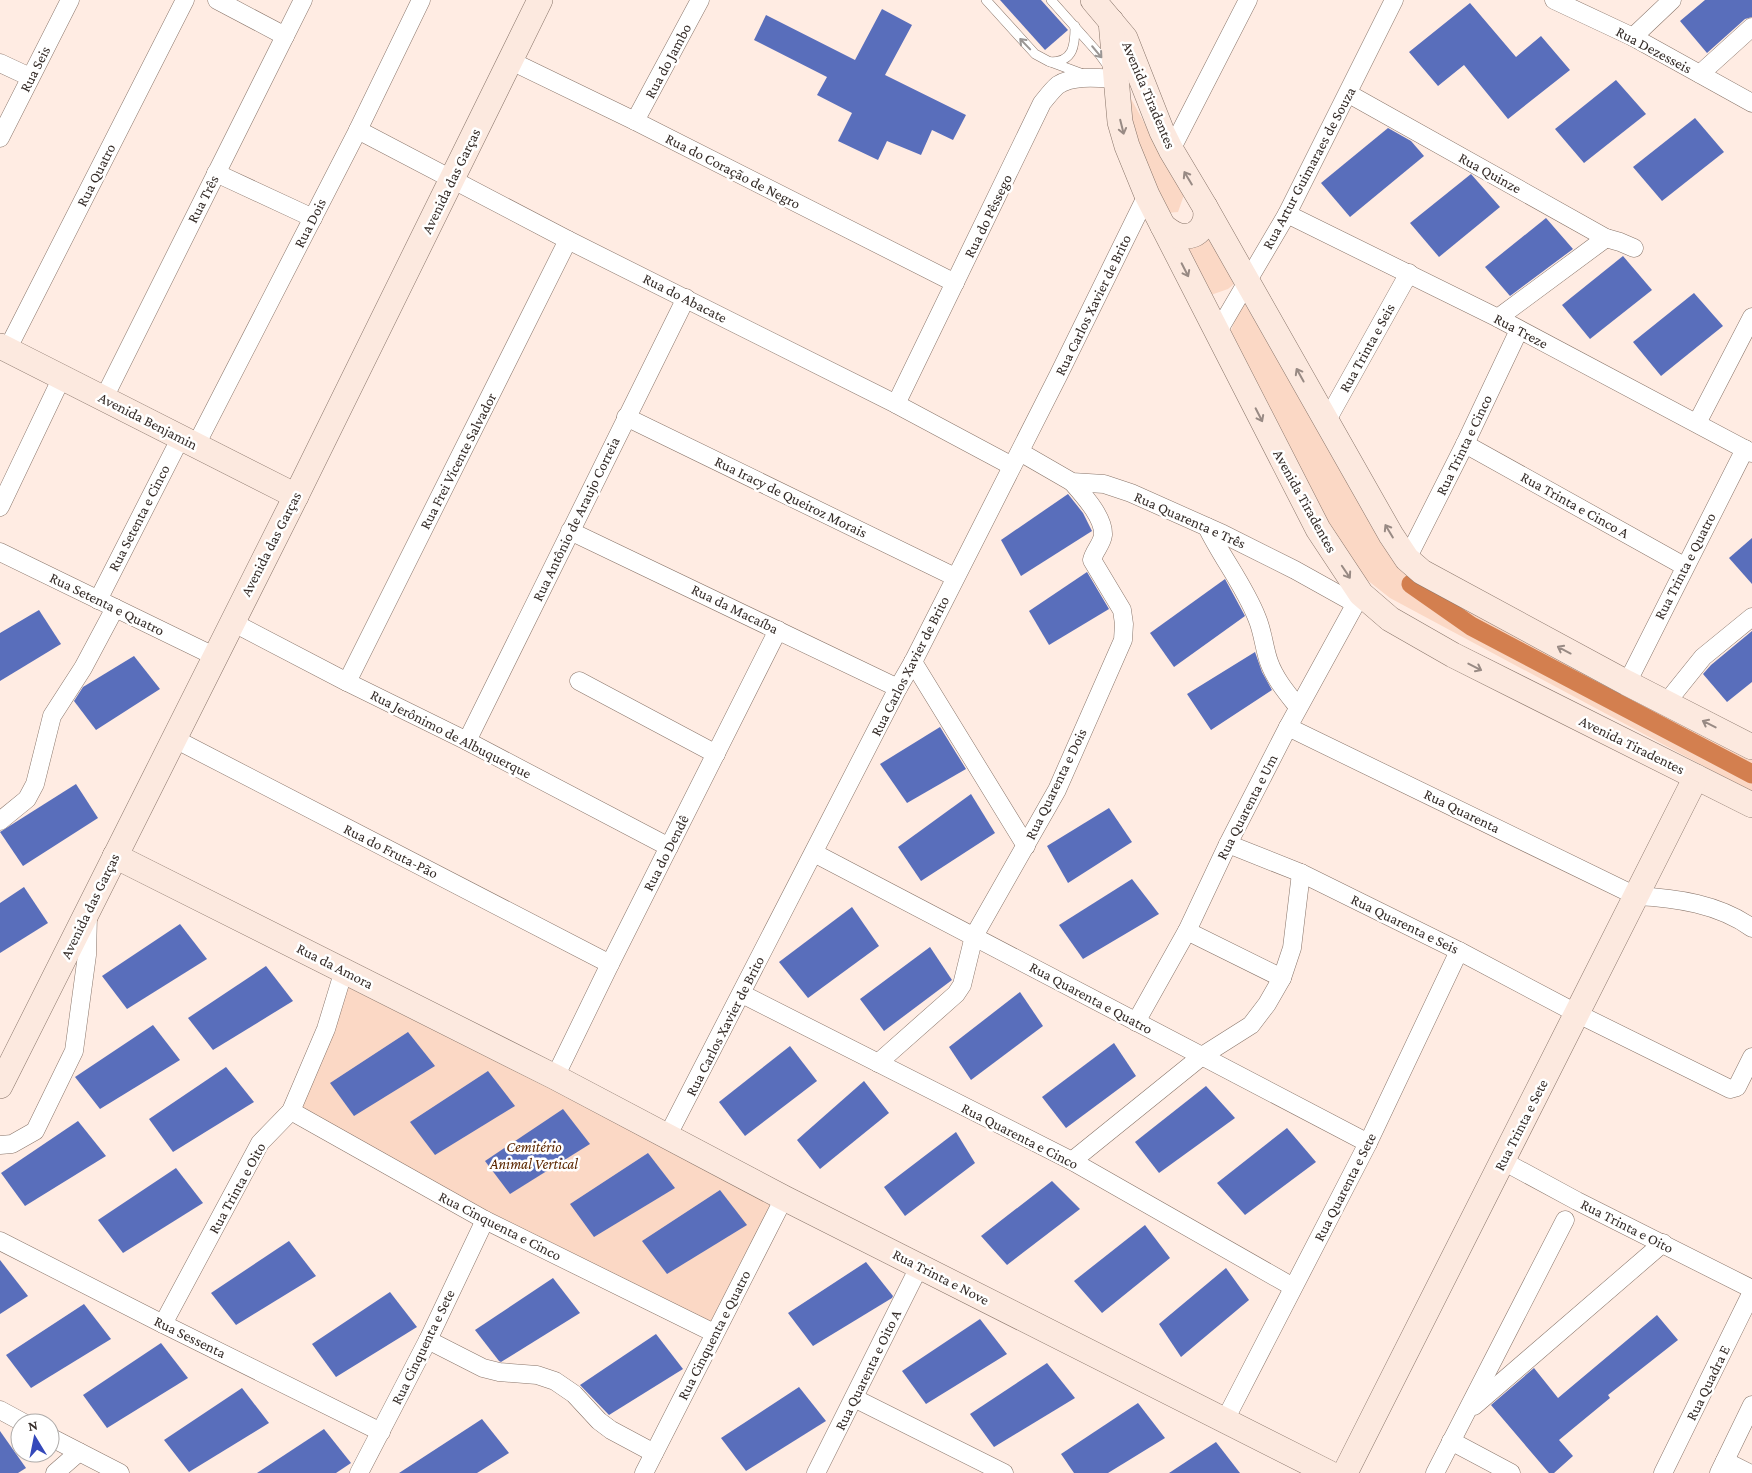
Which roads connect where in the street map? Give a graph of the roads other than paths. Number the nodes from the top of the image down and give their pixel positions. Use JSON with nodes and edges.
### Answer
{"nodes":[{"id":1,"x":70,"y":0,"type":"edge"},
{"id":2,"x":185,"y":0,"type":"edge"},
{"id":3,"x":217,"y":0,"type":"edge"},
{"id":4,"x":303,"y":0,"type":"edge"},
{"id":5,"x":420,"y":0,"type":"edge"},
{"id":6,"x":540,"y":0,"type":"edge"},
{"id":7,"x":700,"y":0,"type":"edge"},
{"id":8,"x":986,"y":0,"type":"edge"},
{"id":9,"x":1051,"y":0,"type":"edge"},
{"id":10,"x":1248,"y":0,"type":"edge"},
{"id":11,"x":1394,"y":0,"type":"edge"},
{"id":12,"x":1554,"y":0,"type":"edge"},
{"id":13,"x":1672,"y":0,"type":"edge"},
{"id":14,"x":1102,"y":7,"type":"edge"},
{"id":15,"x":1075,"y":26,"type":"junction"},
{"id":16,"x":1752,"y":27,"type":"edge"},
{"id":17,"x":285,"y":36,"type":"junction"},
{"id":18,"x":1633,"y":37,"type":"junction"},
{"id":19,"x":511,"y":61,"type":"junction"},
{"id":20,"x":0,"y":62,"type":"edge"},
{"id":21,"x":1048,"y":62,"type":"junction"},
{"id":22,"x":1700,"y":74,"type":"junction"},
{"id":23,"x":30,"y":78,"type":"junction"},
{"id":24,"x":1104,"y":78,"type":"junction"},
{"id":25,"x":1349,"y":94,"type":"junction"},
{"id":26,"x":1752,"y":103,"type":"edge"},
{"id":27,"x":635,"y":122,"type":"junction"},
{"id":28,"x":358,"y":130,"type":"junction"},
{"id":29,"x":0,"y":138,"type":"edge"},
{"id":30,"x":1166,"y":141,"type":"junction"},
{"id":31,"x":216,"y":173,"type":"junction"},
{"id":32,"x":452,"y":180,"type":"junction"},
{"id":33,"x":1147,"y":194,"type":"junction"},
{"id":34,"x":1205,"y":207,"type":"junction"},
{"id":35,"x":1287,"y":214,"type":"junction"},
{"id":36,"x":313,"y":218,"type":"junction"},
{"id":37,"x":1163,"y":226,"type":"junction"},
{"id":38,"x":1606,"y":238,"type":"junction"},
{"id":39,"x":568,"y":240,"type":"junction"},
{"id":40,"x":1634,"y":248,"type":"dead end"},
{"id":41,"x":1409,"y":273,"type":"junction"},
{"id":42,"x":1247,"y":281,"type":"junction"},
{"id":43,"x":955,"y":284,"type":"junction"},
{"id":44,"x":686,"y":298,"type":"junction"},
{"id":45,"x":1752,"y":317,"type":"edge"},
{"id":46,"x":1498,"y":318,"type":"junction"},
{"id":47,"x":1519,"y":330,"type":"junction"},
{"id":48,"x":1217,"y":333,"type":"junction"},
{"id":49,"x":3,"y":348,"type":"edge"},
{"id":50,"x":62,"y":377,"type":"junction"},
{"id":51,"x":104,"y":398,"type":"junction"},
{"id":52,"x":896,"y":404,"type":"junction"},
{"id":53,"x":626,"y":417,"type":"junction"},
{"id":54,"x":1326,"y":422,"type":"junction"},
{"id":55,"x":1697,"y":423,"type":"junction"},
{"id":56,"x":188,"y":441,"type":"junction"},
{"id":57,"x":1465,"y":444,"type":"junction"},
{"id":58,"x":1749,"y":451,"type":"edge"},
{"id":59,"x":1016,"y":459,"type":"junction"},
{"id":60,"x":1072,"y":482,"type":"junction"},
{"id":61,"x":296,"y":496,"type":"junction"},
{"id":62,"x":0,"y":507,"type":"edge"},
{"id":63,"x":1208,"y":527,"type":"junction"},
{"id":64,"x":570,"y":531,"type":"junction"},
{"id":65,"x":0,"y":552,"type":"edge"},
{"id":66,"x":1407,"y":559,"type":"junction"},
{"id":67,"x":1684,"y":566,"type":"junction"},
{"id":68,"x":955,"y":577,"type":"junction"},
{"id":69,"x":1358,"y":599,"type":"junction"},
{"id":70,"x":98,"y":600,"type":"junction"},
{"id":71,"x":115,"y":608,"type":"junction"},
{"id":72,"x":1752,"y":617,"type":"edge"},
{"id":73,"x":232,"y":622,"type":"junction"},
{"id":74,"x":778,"y":630,"type":"junction"},
{"id":75,"x":214,"y":656,"type":"junction"},
{"id":76,"x":913,"y":662,"type":"junction"},
{"id":77,"x":579,"y":681,"type":"dead end"},
{"id":78,"x":347,"y":682,"type":"junction"},
{"id":79,"x":1627,"y":683,"type":"junction"},
{"id":80,"x":898,"y":688,"type":"junction"},
{"id":81,"x":1666,"y":703,"type":"junction"},
{"id":82,"x":1298,"y":707,"type":"junction"},
{"id":83,"x":1288,"y":727,"type":"junction"},
{"id":84,"x":173,"y":738,"type":"junction"},
{"id":85,"x":467,"y":741,"type":"junction"},
{"id":86,"x":1752,"y":747,"type":"edge"},
{"id":87,"x":716,"y":754,"type":"junction"},
{"id":88,"x":1696,"y":777,"type":"junction"},
{"id":89,"x":1752,"y":805,"type":"edge"},
{"id":90,"x":0,"y":821,"type":"edge"},
{"id":91,"x":1228,"y":844,"type":"junction"},
{"id":92,"x":1026,"y":846,"type":"junction"},
{"id":93,"x":668,"y":847,"type":"junction"},
{"id":94,"x":814,"y":854,"type":"junction"},
{"id":95,"x":115,"y":856,"type":"junction"},
{"id":96,"x":1300,"y":873,"type":"junction"},
{"id":97,"x":1636,"y":896,"type":"junction"},
{"id":98,"x":89,"y":909,"type":"junction"},
{"id":99,"x":1752,"y":928,"type":"edge"},
{"id":100,"x":1187,"y":931,"type":"junction"},
{"id":101,"x":974,"y":936,"type":"junction"},
{"id":102,"x":1459,"y":950,"type":"junction"},
{"id":103,"x":610,"y":964,"type":"junction"},
{"id":104,"x":344,"y":970,"type":"junction"},
{"id":105,"x":1282,"y":978,"type":"junction"},
{"id":106,"x":742,"y":994,"type":"junction"},
{"id":107,"x":1576,"y":1014,"type":"junction"},
{"id":108,"x":1136,"y":1022,"type":"junction"},
{"id":109,"x":1202,"y":1056,"type":"junction"},
{"id":110,"x":1752,"y":1058,"type":"edge"},
{"id":111,"x":878,"y":1063,"type":"junction"},
{"id":112,"x":555,"y":1077,"type":"junction"},
{"id":113,"x":0,"y":1086,"type":"edge"},
{"id":114,"x":291,"y":1112,"type":"junction"},
{"id":115,"x":668,"y":1136,"type":"junction"},
{"id":116,"x":1368,"y":1143,"type":"junction"},
{"id":117,"x":0,"y":1145,"type":"edge"},
{"id":118,"x":1072,"y":1161,"type":"junction"},
{"id":119,"x":1503,"y":1161,"type":"junction"},
{"id":120,"x":784,"y":1198,"type":"junction"},
{"id":121,"x":485,"y":1220,"type":"junction"},
{"id":122,"x":1565,"y":1220,"type":"dead end"},
{"id":123,"x":0,"y":1240,"type":"edge"},
{"id":124,"x":1663,"y":1243,"type":"junction"},
{"id":125,"x":919,"y":1266,"type":"junction"},
{"id":126,"x":1293,"y":1287,"type":"junction"},
{"id":127,"x":1752,"y":1291,"type":"edge"},
{"id":128,"x":163,"y":1324,"type":"junction"},
{"id":129,"x":714,"y":1333,"type":"junction"},
{"id":130,"x":428,"y":1340,"type":"junction"},
{"id":131,"x":854,"y":1398,"type":"junction"},
{"id":132,"x":1752,"y":1405,"type":"edge"},
{"id":133,"x":1466,"y":1413,"type":"junction"},
{"id":134,"x":1225,"y":1420,"type":"junction"},
{"id":135,"x":380,"y":1432,"type":"junction"},
{"id":136,"x":60,"y":1442,"type":"edge"},
{"id":137,"x":1451,"y":1442,"type":"junction"},
{"id":138,"x":79,"y":1452,"type":"junction"},
{"id":139,"x":654,"y":1453,"type":"junction"},
{"id":140,"x":1722,"y":1467,"type":"edge"},
{"id":141,"x":55,"y":1473,"type":"edge"},
{"id":142,"x":120,"y":1473,"type":"edge"},
{"id":143,"x":359,"y":1473,"type":"edge"},
{"id":144,"x":644,"y":1473,"type":"edge"},
{"id":145,"x":816,"y":1473,"type":"edge"},
{"id":146,"x":1004,"y":1473,"type":"edge"},
{"id":147,"x":1329,"y":1473,"type":"edge"},
{"id":148,"x":1344,"y":1473,"type":"edge"},
{"id":149,"x":1435,"y":1473,"type":"edge"},
{"id":150,"x":1511,"y":1473,"type":"edge"},
{"id":151,"x":1663,"y":1473,"type":"edge"},
{"id":152,"x":1749,"y":1473,"type":"edge"}],
"edges":[{"from":1,"to":23,"type":"street","name":"Rua Seis"},
{"from":2,"to":49,"type":"street","name":"Rua Quatro"},
{"from":3,"to":17,"type":"street"},
{"from":4,"to":17,"type":"street","name":"Rua Três"},
{"from":5,"to":28,"type":"street","name":"Rua Dois"},
{"from":6,"to":19,"type":"street","name":"Avenida das Garças"},
{"from":7,"to":27,"type":"street","name":"Rua do Jambo"},
{"from":21,"to":8,"type":"lane","one_way":true},
{"from":9,"to":15,"type":"lane"},
{"from":10,"to":30,"type":"street"},
{"from":11,"to":25,"type":"street","name":"Rua Artur Guimaraes de Souza"},
{"from":12,"to":18,"type":"street","name":"Rua Dezesseis"},
{"from":13,"to":18,"type":"street"},
{"from":14,"to":24,"type":"street","name":"Avenida Tiradentes"},
{"from":14,"to":30,"type":"street","name":"Avenida Tiradentes"},
{"from":15,"to":21,"type":"lane"},
{"from":15,"to":24,"type":"lane","one_way":true},
{"from":16,"to":22,"type":"street"},
{"from":17,"to":31,"type":"street","name":"Rua Três"},
{"from":18,"to":22,"type":"street","name":"Rua Dezesseis"},
{"from":19,"to":27,"type":"street","name":"Rua do Coração de Negro"},
{"from":19,"to":32,"type":"street","name":"Avenida das Garças"},
{"from":20,"to":23,"type":"street"},
{"from":21,"to":24,"type":"lane"},
{"from":22,"to":26,"type":"street","name":"Rua Dezesseis"},
{"from":23,"to":29,"type":"street","name":"Rua Seis"},
{"from":24,"to":30,"type":"street"},
{"from":24,"to":33,"type":"street","name":"Avenida Tiradentes","one_way":true},
{"from":24,"to":43,"type":"street","name":"Rua do Pêssego"},
{"from":25,"to":35,"type":"street","name":"Rua Artur Guimaraes de Souza"},
{"from":25,"to":38,"type":"street","name":"Rua Quinze"},
{"from":27,"to":43,"type":"street","name":"Rua do Coração de Negro"},
{"from":28,"to":32,"type":"street","name":"Rua do Abacate"},
{"from":28,"to":36,"type":"street","name":"Rua Dois"},
{"from":34,"to":30,"type":"street","name":"Avenida Tiradentes","one_way":true},
{"from":31,"to":36,"type":"street"},
{"from":31,"to":51,"type":"street","name":"Rua Três"},
{"from":32,"to":39,"type":"street","name":"Rua do Abacate"},
{"from":32,"to":61,"type":"street","name":"Avenida das Garças"},
{"from":33,"to":37,"type":"street","name":"Avenida Tiradentes"},
{"from":33,"to":59,"type":"street","name":"Rua Carlos Xavier de Brito"},
{"from":34,"to":37,"type":"street"},
{"from":34,"to":42,"type":"street","name":"Avenida Tiradentes"},
{"from":35,"to":41,"type":"street","name":"Rua Treze"},
{"from":35,"to":42,"type":"street","name":"Rua Artur Guimaraes de Souza"},
{"from":36,"to":56,"type":"street","name":"Rua Dois"},
{"from":37,"to":48,"type":"street","name":"Avenida Tiradentes","one_way":true},
{"from":38,"to":40,"type":"street","name":"Rua Quinze"},
{"from":38,"to":46,"type":"street"},
{"from":39,"to":44,"type":"street","name":"Rua do Abacate"},
{"from":39,"to":78,"type":"street","name":"Rua Frei Vicente Salvador"},
{"from":41,"to":46,"type":"street","name":"Rua Treze"},
{"from":41,"to":54,"type":"street","name":"Rua Trinta e Seis"},
{"from":42,"to":48,"type":"street","name":"Rua Artur Guimaraes de Souza"},
{"from":54,"to":42,"type":"street","name":"Avenida Tiradentes","one_way":true},
{"from":43,"to":52,"type":"street","name":"Rua do Pêssego"},
{"from":44,"to":52,"type":"street","name":"Rua do Abacate"},
{"from":44,"to":53,"type":"street","name":"Rua Antônio de Araujo Correia"},
{"from":45,"to":55,"type":"street"},
{"from":46,"to":47,"type":"street","name":"Rua Treze"},
{"from":47,"to":55,"type":"street","name":"Rua Treze"},
{"from":47,"to":57,"type":"street","name":"Rua Trinta e Cinco"},
{"from":48,"to":69,"type":"street","name":"Avenida Tiradentes","one_way":true},
{"from":49,"to":50,"type":"street","name":"Avenida Benjamin"},
{"from":50,"to":51,"type":"street","name":"Avenida Benjamin"},
{"from":50,"to":62,"type":"street"},
{"from":51,"to":56,"type":"street","name":"Avenida Benjamin"},
{"from":52,"to":59,"type":"street","name":"Rua do Abacate"},
{"from":53,"to":64,"type":"street","name":"Rua Antônio de Araujo Correia"},
{"from":53,"to":68,"type":"street","name":"Rua Iracy de Queiroz Morais"},
{"from":66,"to":54,"type":"street","name":"Avenida Tiradentes","one_way":true},
{"from":55,"to":58,"type":"street","name":"Rua Treze"},
{"from":56,"to":61,"type":"street","name":"Avenida Benjamin"},
{"from":56,"to":70,"type":"street","name":"Rua Setenta e Cinco"},
{"from":57,"to":66,"type":"street","name":"Rua Trinta e Cinco"},
{"from":57,"to":67,"type":"street","name":"Rua Trinta e Cinco A"},
{"from":58,"to":67,"type":"street","name":"Rua Trinta e Quatro"},
{"from":59,"to":60,"type":"street","name":"Rua Quarenta e Três"},
{"from":59,"to":68,"type":"street","name":"Rua Carlos Xavier de Brito"},
{"from":60,"to":63,"type":"street","name":"Rua Quarenta e Três"},
{"from":60,"to":92,"type":"street","name":"Rua Quarenta e Dois"},
{"from":61,"to":73,"type":"street","name":"Avenida das Garças"},
{"from":63,"to":69,"type":"street","name":"Rua Quarenta e Três"},
{"from":63,"to":82,"type":"street"},
{"from":64,"to":74,"type":"street","name":"Rua da Macaíba"},
{"from":64,"to":85,"type":"street","name":"Rua Antônio de Araujo Correia"},
{"from":65,"to":70,"type":"street","name":"Rua Setenta e Quatro"},
{"from":79,"to":66,"type":"street","name":"Avenida Tiradentes","one_way":true},
{"from":67,"to":79,"type":"street","name":"Rua Trinta e Quatro"},
{"from":68,"to":76,"type":"street","name":"Rua Carlos Xavier de Brito"},
{"from":69,"to":82,"type":"street","name":"Rua Quarenta e Um"},
{"from":69,"to":88,"type":"street","name":"Avenida Tiradentes","one_way":true},
{"from":70,"to":71,"type":"street","name":"Rua Setenta e Quatro"},
{"from":71,"to":75,"type":"street","name":"Rua Setenta e Quatro"},
{"from":71,"to":90,"type":"street"},
{"from":72,"to":81,"type":"street"},
{"from":73,"to":75,"type":"street","name":"Avenida das Garças"},
{"from":73,"to":78,"type":"street","name":"Rua Jerônimo de Albuquerque"},
{"from":74,"to":80,"type":"street","name":"Rua da Macaíba"},
{"from":74,"to":87,"type":"street","name":"Rua do Dendê"},
{"from":75,"to":84,"type":"street","name":"Avenida das Garças"},
{"from":76,"to":80,"type":"street","name":"Rua Carlos Xavier de Brito"},
{"from":76,"to":92,"type":"street"},
{"from":77,"to":87,"type":"street"},
{"from":78,"to":85,"type":"street","name":"Rua Jerônimo de Albuquerque"},
{"from":79,"to":81,"type":"street","name":"Avenida Tiradentes"},
{"from":80,"to":94,"type":"street","name":"Rua Carlos Xavier de Brito"},
{"from":86,"to":81,"type":"street","name":"Avenida Tiradentes","one_way":true},
{"from":82,"to":83,"type":"street","name":"Rua Quarenta e Um"},
{"from":83,"to":91,"type":"street","name":"Rua Quarenta e Um"},
{"from":83,"to":97,"type":"street","name":"Rua Quarenta"},
{"from":84,"to":95,"type":"street","name":"Avenida das Garças"},
{"from":84,"to":103,"type":"street","name":"Rua do Fruta-Pão"},
{"from":85,"to":93,"type":"street","name":"Rua Jerônimo de Albuquerque"},
{"from":87,"to":93,"type":"street","name":"Rua do Dendê"},
{"from":88,"to":89,"type":"street","name":"Avenida Tiradentes"},
{"from":88,"to":97,"type":"street","name":"Rua Trinta e Sete"},
{"from":91,"to":96,"type":"street","name":"Rua Quarenta e Seis"},
{"from":91,"to":100,"type":"street","name":"Rua Quarenta e Um"},
{"from":92,"to":101,"type":"street","name":"Rua Quarenta e Dois"},
{"from":93,"to":103,"type":"street","name":"Rua do Dendê"},
{"from":94,"to":101,"type":"street","name":"Rua Quarenta e Quatro"},
{"from":94,"to":106,"type":"street","name":"Rua Carlos Xavier de Brito"},
{"from":95,"to":98,"type":"street","name":"Avenida das Garças"},
{"from":95,"to":104,"type":"street","name":"Rua da Amora"},
{"from":96,"to":102,"type":"street","name":"Rua Quarenta e Seis"},
{"from":96,"to":105,"type":"street"},
{"from":97,"to":99,"type":"street"},
{"from":97,"to":107,"type":"street","name":"Rua Trinta e Sete"},
{"from":98,"to":113,"type":"street","name":"Avenida das Garças"},
{"from":98,"to":117,"type":"street"},
{"from":100,"to":105,"type":"street"},
{"from":100,"to":108,"type":"street","name":"Rua Quarenta e Um"},
{"from":101,"to":108,"type":"street","name":"Rua Quarenta e Quatro"},
{"from":101,"to":111,"type":"street","name":"Rua Quarenta e Dois"},
{"from":102,"to":107,"type":"street","name":"Rua Quarenta e Seis"},
{"from":102,"to":116,"type":"street","name":"Rua Quarenta e Sete"},
{"from":103,"to":112,"type":"street","name":"Rua do Dendê"},
{"from":104,"to":112,"type":"street","name":"Rua da Amora"},
{"from":104,"to":114,"type":"street","name":"Rua Trinta e Oito"},
{"from":105,"to":109,"type":"street"},
{"from":106,"to":111,"type":"street","name":"Rua Quarenta e Cinco"},
{"from":106,"to":115,"type":"street","name":"Rua Carlos Xavier de Brito"},
{"from":107,"to":110,"type":"street","name":"Rua Quarenta e Seis"},
{"from":107,"to":119,"type":"street","name":"Rua Trinta e Sete"},
{"from":108,"to":109,"type":"street","name":"Rua Quarenta e Quatro"},
{"from":109,"to":116,"type":"street","name":"Rua Quarenta e Quatro"},
{"from":109,"to":118,"type":"street"},
{"from":111,"to":118,"type":"street","name":"Rua Quarenta e Cinco"},
{"from":112,"to":115,"type":"street","name":"Rua Trinta e Nove"},
{"from":114,"to":121,"type":"street","name":"Rua Cinquenta e Cinco"},
{"from":114,"to":128,"type":"street","name":"Rua Trinta e Oito"},
{"from":115,"to":120,"type":"street","name":"Rua Trinta e Nove"},
{"from":116,"to":126,"type":"street","name":"Rua Quarenta e Sete"},
{"from":118,"to":126,"type":"street","name":"Rua Quarenta e Cinco"},
{"from":119,"to":124,"type":"street","name":"Rua Trinta e Oito"},
{"from":119,"to":148,"type":"street","name":"Rua Trinta e Sete"},
{"from":120,"to":125,"type":"street","name":"Rua Trinta e Nove"},
{"from":120,"to":129,"type":"street","name":"Rua Cinquenta e Quatro"},
{"from":121,"to":129,"type":"street","name":"Rua Cinquenta e Cinco"},
{"from":121,"to":130,"type":"street","name":"Rua Cinquenta e Sete"},
{"from":122,"to":133,"type":"street"},
{"from":123,"to":128,"type":"street","name":"Rua Sessenta"},
{"from":124,"to":127,"type":"street","name":"Rua Trinta e Oito"},
{"from":124,"to":133,"type":"street"},
{"from":125,"to":131,"type":"street","name":"Rua Quarenta e Oito A"},
{"from":125,"to":134,"type":"street","name":"Rua Trinta e Nove"},
{"from":126,"to":134,"type":"street","name":"Rua Quarenta e Sete"},
{"from":127,"to":151,"type":"street","name":"Rua Quadra E"},
{"from":128,"to":135,"type":"street","name":"Rua Sessenta"},
{"from":129,"to":139,"type":"street","name":"Rua Cinquenta e Quatro"},
{"from":130,"to":135,"type":"street","name":"Rua Cinquenta e Sete"},
{"from":130,"to":139,"type":"street"},
{"from":131,"to":145,"type":"street","name":"Rua Quarenta e Oito A"},
{"from":131,"to":146,"type":"street"},
{"from":132,"to":140,"type":"street"},
{"from":133,"to":137,"type":"street"},
{"from":134,"to":147,"type":"street","name":"Rua Trinta e Nove"},
{"from":135,"to":143,"type":"street","name":"Rua Cinquenta e Sete"},
{"from":136,"to":138,"type":"street"},
{"from":137,"to":149,"type":"street"},
{"from":137,"to":150,"type":"street"},
{"from":138,"to":141,"type":"street"},
{"from":138,"to":142,"type":"street"},
{"from":139,"to":144,"type":"street","name":"Rua Cinquenta e Quatro"},
{"from":140,"to":152,"type":"street"}]}
